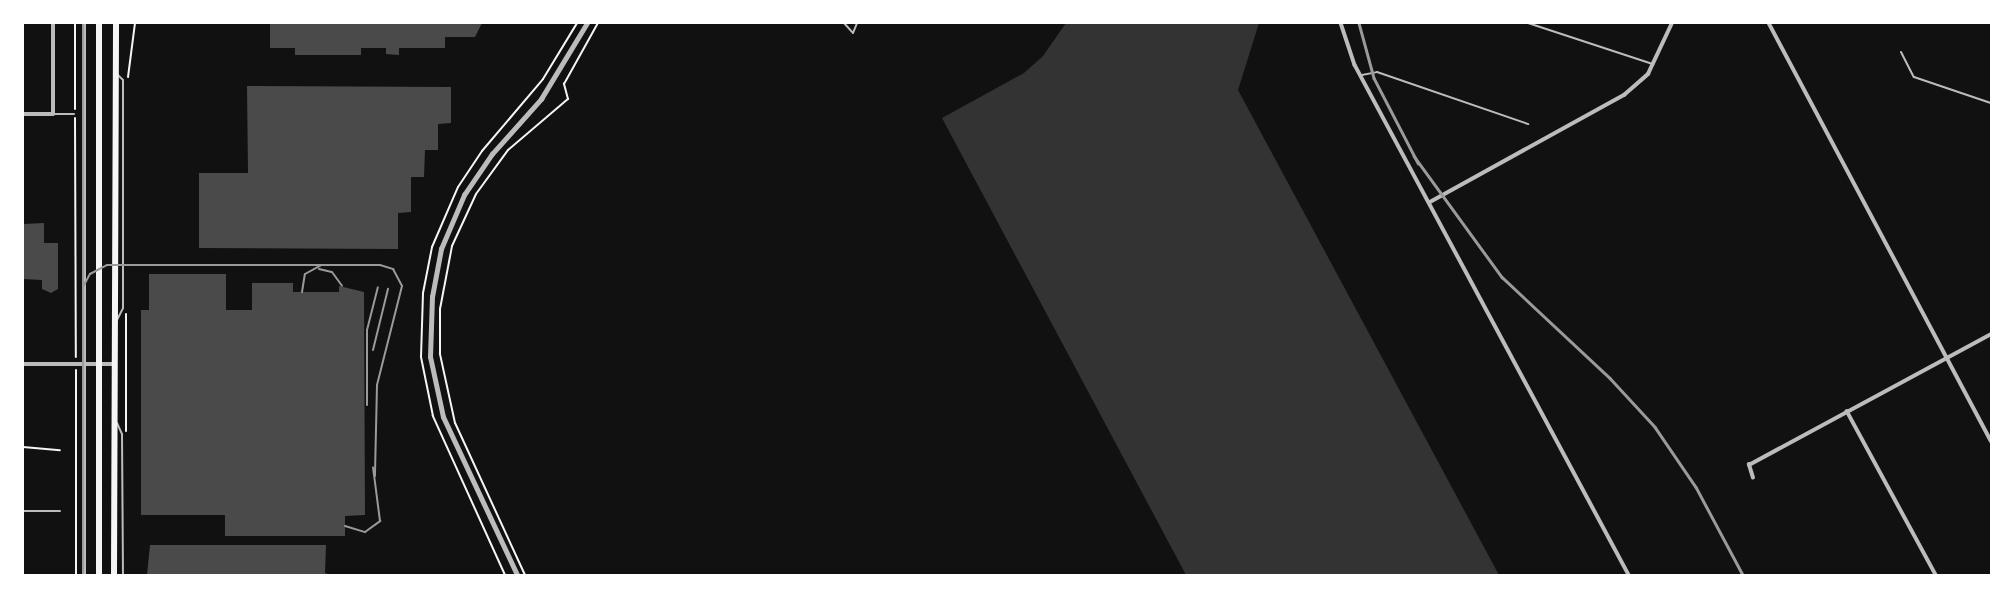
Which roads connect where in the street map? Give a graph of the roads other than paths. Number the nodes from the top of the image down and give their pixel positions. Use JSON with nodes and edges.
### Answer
{"nodes":[{"id":1,"x":53,"y":23,"type":"edge"},
{"id":2,"x":85,"y":23,"type":"edge"},
{"id":3,"x":99,"y":23,"type":"edge"},
{"id":4,"x":116,"y":23,"type":"edge"},
{"id":5,"x":587,"y":23,"type":"edge"},
{"id":6,"x":844,"y":23,"type":"edge"},
{"id":7,"x":857,"y":23,"type":"edge"},
{"id":8,"x":1341,"y":23,"type":"edge"},
{"id":9,"x":1528,"y":23,"type":"edge"},
{"id":10,"x":1672,"y":23,"type":"edge"},
{"id":11,"x":1769,"y":23,"type":"edge"},
{"id":12,"x":1901,"y":52,"type":"dead end"},
{"id":13,"x":1654,"y":64,"type":"junction"},
{"id":14,"x":1361,"y":76,"type":"junction"},
{"id":15,"x":1991,"y":103,"type":"edge"},
{"id":16,"x":23,"y":114,"type":"edge"},
{"id":17,"x":53,"y":114,"type":"junction"},
{"id":18,"x":75,"y":114,"type":"road end"},
{"id":19,"x":1528,"y":124,"type":"dead end"},
{"id":20,"x":1430,"y":202,"type":"junction"},
{"id":21,"x":1991,"y":334,"type":"edge"},
{"id":22,"x":1948,"y":358,"type":"junction"},
{"id":23,"x":23,"y":364,"type":"edge"},
{"id":24,"x":85,"y":364,"type":"junction"},
{"id":25,"x":98,"y":364,"type":"junction"},
{"id":26,"x":113,"y":364,"type":"junction"},
{"id":27,"x":1847,"y":411,"type":"junction"},
{"id":28,"x":112,"y":416,"type":"junction"},
{"id":29,"x":1991,"y":441,"type":"edge"},
{"id":30,"x":1753,"y":478,"type":"dead end"},
{"id":31,"x":23,"y":511,"type":"edge"},
{"id":32,"x":60,"y":511,"type":"dead end"},
{"id":33,"x":85,"y":575,"type":"edge"},
{"id":34,"x":99,"y":575,"type":"edge"},
{"id":35,"x":114,"y":575,"type":"edge"},
{"id":36,"x":123,"y":575,"type":"edge"},
{"id":37,"x":515,"y":575,"type":"edge"},
{"id":38,"x":1629,"y":575,"type":"edge"},
{"id":39,"x":1936,"y":575,"type":"edge"}],
"edges":[{"from":1,"to":17,"type":"street"},
{"from":2,"to":24,"type":"lane"},
{"from":3,"to":25,"type":"main road"},
{"from":4,"to":26,"type":"main road"},
{"from":5,"to":37,"type":"street"},
{"from":6,"to":7,"type":"lane"},
{"from":8,"to":14,"type":"street"},
{"from":9,"to":13,"type":"lane"},
{"from":10,"to":13,"type":"street"},
{"from":11,"to":22,"type":"street"},
{"from":12,"to":15,"type":"lane"},
{"from":13,"to":20,"type":"street"},
{"from":14,"to":19,"type":"lane"},
{"from":14,"to":20,"type":"street"},
{"from":16,"to":17,"type":"street"},
{"from":17,"to":18,"type":"street"},
{"from":20,"to":38,"type":"street"},
{"from":21,"to":22,"type":"street"},
{"from":22,"to":27,"type":"street"},
{"from":22,"to":29,"type":"street"},
{"from":23,"to":24,"type":"street"},
{"from":24,"to":25,"type":"street"},
{"from":24,"to":33,"type":"lane"},
{"from":25,"to":26,"type":"street"},
{"from":25,"to":34,"type":"main road"},
{"from":26,"to":28,"type":"main road"},
{"from":27,"to":30,"type":"street"},
{"from":27,"to":39,"type":"street"},
{"from":28,"to":35,"type":"main road"},
{"from":28,"to":36,"type":"lane"},
{"from":31,"to":32,"type":"street"}]}
